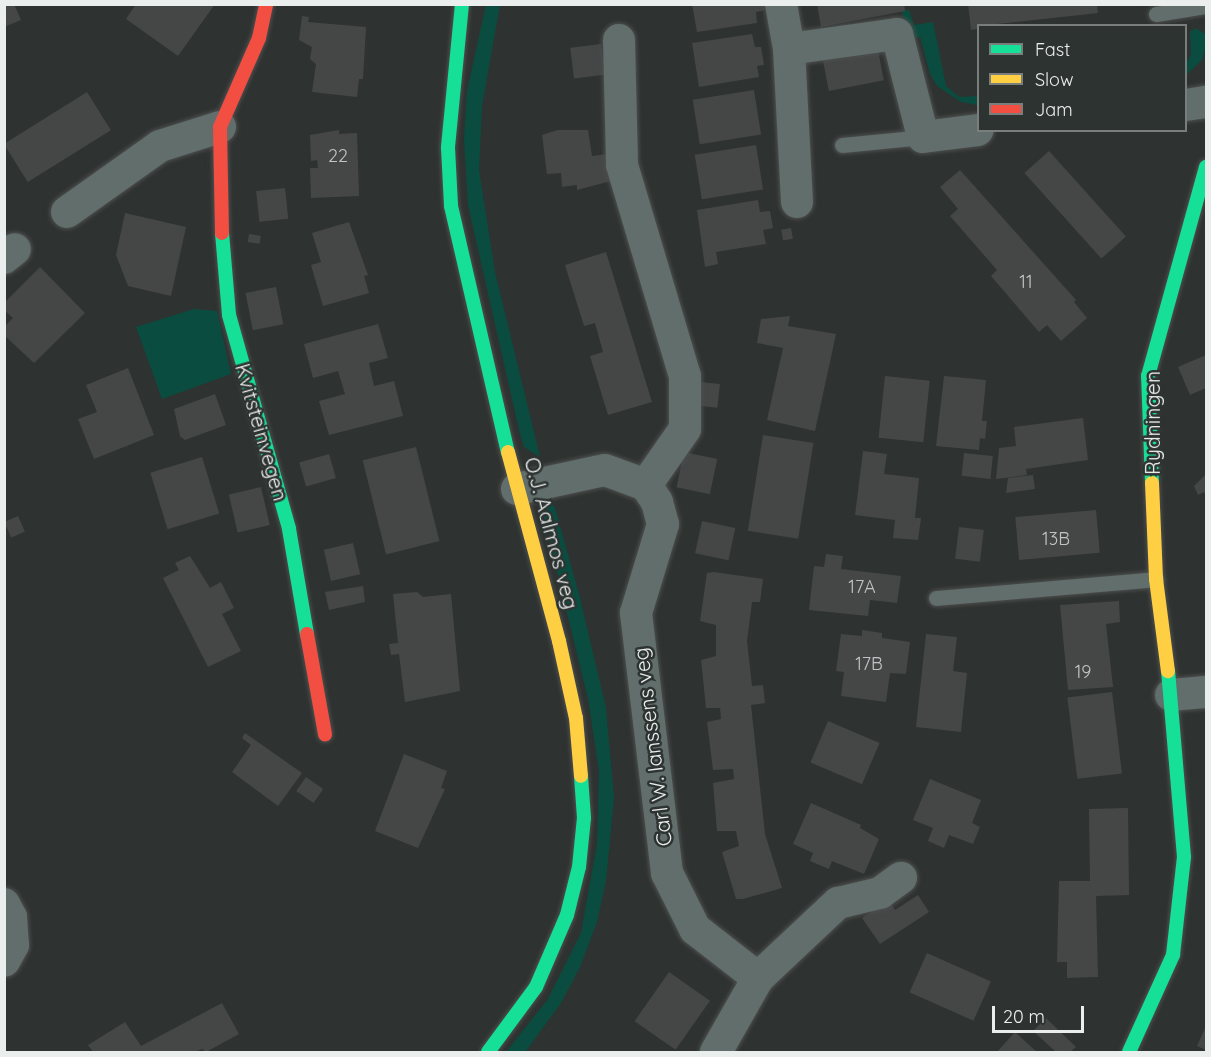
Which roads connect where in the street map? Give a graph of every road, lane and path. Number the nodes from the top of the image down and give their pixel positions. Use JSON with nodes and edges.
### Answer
{"nodes":[{"id":1,"x":266,"y":4,"type":"edge"},
{"id":2,"x":462,"y":4,"type":"edge"},
{"id":3,"x":781,"y":4,"type":"edge"},
{"id":4,"x":1206,"y":6,"type":"edge"},
{"id":5,"x":1156,"y":14,"type":"dead end"},
{"id":6,"x":619,"y":40,"type":"dead end"},
{"id":7,"x":789,"y":50,"type":"junction"},
{"id":8,"x":1206,"y":102,"type":"edge"},
{"id":9,"x":1187,"y":105,"type":"edge"},
{"id":10,"x":220,"y":127,"type":"junction"},
{"id":11,"x":977,"y":130,"type":"edge"},
{"id":12,"x":923,"y":137,"type":"junction"},
{"id":13,"x":842,"y":146,"type":"dead end"},
{"id":14,"x":1206,"y":167,"type":"edge"},
{"id":15,"x":797,"y":202,"type":"dead end"},
{"id":16,"x":67,"y":212,"type":"dead end"},
{"id":17,"x":646,"y":485,"type":"junction"},
{"id":18,"x":517,"y":489,"type":"junction"},
{"id":19,"x":1156,"y":579,"type":"junction"},
{"id":20,"x":936,"y":598,"type":"dead end"},
{"id":21,"x":1206,"y":692,"type":"edge"},
{"id":22,"x":1171,"y":695,"type":"junction"},
{"id":23,"x":325,"y":734,"type":"dead end"},
{"id":24,"x":901,"y":878,"type":"dead end"},
{"id":25,"x":4,"y":904,"type":"edge"},
{"id":26,"x":4,"y":961,"type":"edge"},
{"id":27,"x":758,"y":978,"type":"junction"},
{"id":28,"x":488,"y":1053,"type":"edge"},
{"id":29,"x":716,"y":1053,"type":"edge"},
{"id":30,"x":1128,"y":1053,"type":"edge"}],
"edges":[{"from":1,"to":10,"type":"street","name":"Kvitsteinvegen"},
{"from":2,"to":18,"type":"street","name":"O.J. Aalmos veg"},
{"from":3,"to":7,"type":"street"},
{"from":4,"to":5,"type":"lane"},
{"from":6,"to":17,"type":"street"},
{"from":7,"to":12,"type":"street"},
{"from":7,"to":15,"type":"street"},
{"from":8,"to":9,"type":"street"},
{"from":10,"to":16,"type":"street"},
{"from":10,"to":23,"type":"street","name":"Kvitsteinvegen"},
{"from":11,"to":12,"type":"street"},
{"from":12,"to":13,"type":"lane"},
{"from":14,"to":19,"type":"street","name":"Rydningen"},
{"from":17,"to":18,"type":"street"},
{"from":17,"to":27,"type":"street","name":"Carl W. Ianssens veg"},
{"from":18,"to":28,"type":"street","name":"O.J. Aalmos veg"},
{"from":19,"to":20,"type":"lane"},
{"from":19,"to":22,"type":"street","name":"Rydningen"},
{"from":21,"to":22,"type":"street"},
{"from":22,"to":30,"type":"street","name":"Rydningen"},
{"from":24,"to":27,"type":"street"},
{"from":25,"to":26,"type":"street"},
{"from":27,"to":29,"type":"street"}]}
